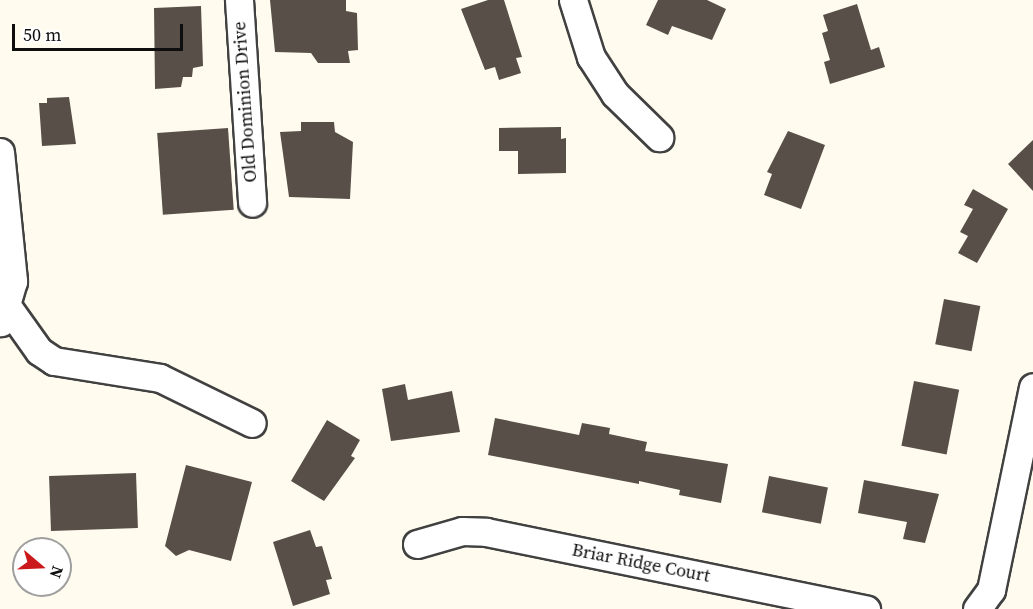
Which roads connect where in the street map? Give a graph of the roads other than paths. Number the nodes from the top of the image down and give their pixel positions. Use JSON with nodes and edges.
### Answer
{"nodes":[{"id":1,"x":238,"y":0,"type":"edge"},
{"id":2,"x":573,"y":0,"type":"edge"},
{"id":3,"x":659,"y":136,"type":"dead end"},
{"id":4,"x":0,"y":152,"type":"edge"},
{"id":5,"x":252,"y":203,"type":"dead end"},
{"id":6,"x":3,"y":314,"type":"edge"},
{"id":7,"x":1033,"y":387,"type":"edge"},
{"id":8,"x":252,"y":423,"type":"dead end"},
{"id":9,"x":417,"y":544,"type":"dead end"},
{"id":10,"x":982,"y":608,"type":"edge"},
{"id":11,"x":866,"y":609,"type":"edge"}],
"edges":[{"from":1,"to":5,"type":"street","name":"Old Dominion Drive"},
{"from":2,"to":3,"type":"street"},
{"from":4,"to":6,"type":"street"},
{"from":6,"to":8,"type":"street"},
{"from":7,"to":10,"type":"street"},
{"from":9,"to":11,"type":"street","name":"Briar Ridge Court"}]}
